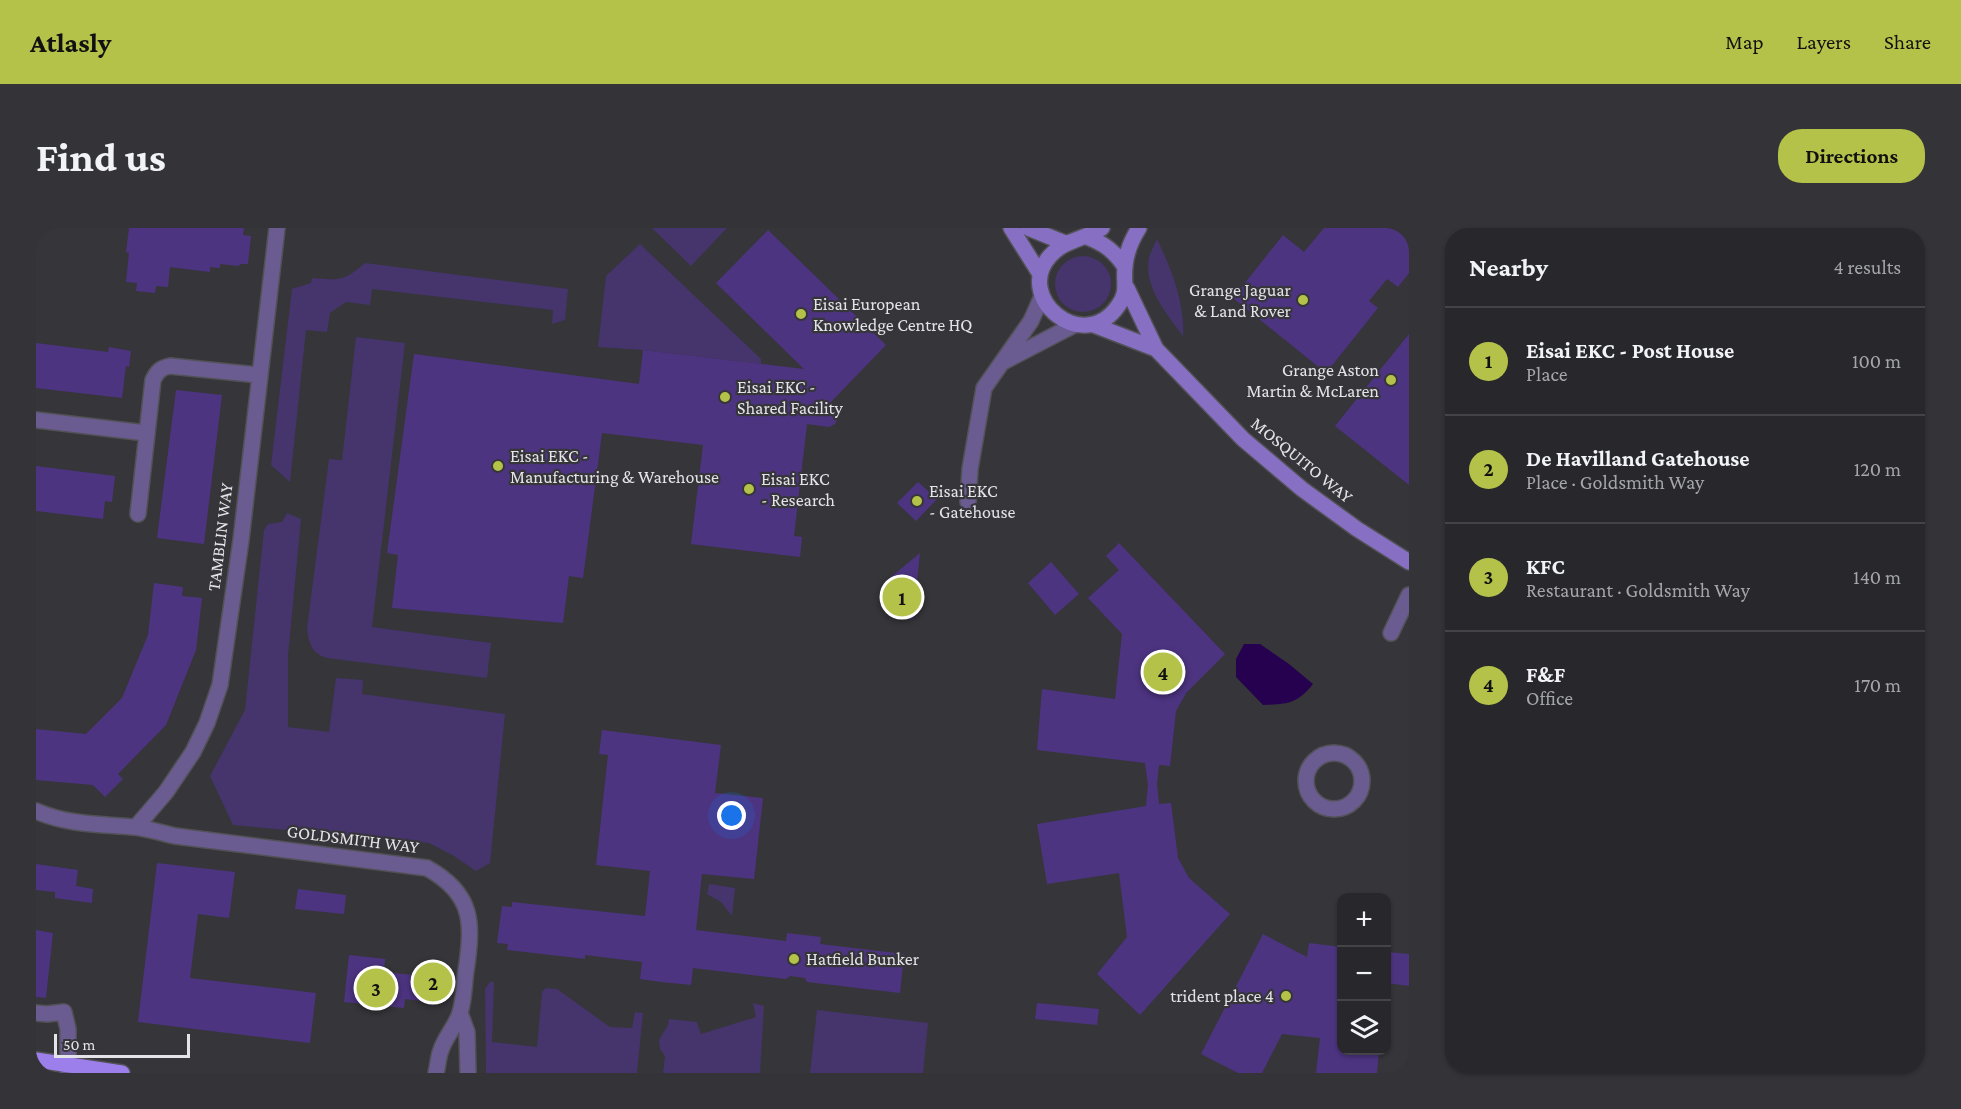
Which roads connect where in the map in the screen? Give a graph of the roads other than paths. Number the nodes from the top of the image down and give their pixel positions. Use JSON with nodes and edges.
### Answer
{"nodes":[{"id":1,"x":277,"y":228,"type":"edge"},
{"id":2,"x":1011,"y":228,"type":"edge"},
{"id":3,"x":1028,"y":228,"type":"edge"},
{"id":4,"x":1102,"y":228,"type":"edge"},
{"id":5,"x":1139,"y":228,"type":"edge"},
{"id":6,"x":1088,"y":237,"type":"junction"},
{"id":7,"x":1065,"y":243,"type":"junction"},
{"id":8,"x":1125,"y":267,"type":"junction"},
{"id":9,"x":1040,"y":274,"type":"junction"},
{"id":10,"x":1127,"y":288,"type":"junction"},
{"id":11,"x":1042,"y":296,"type":"junction"},
{"id":12,"x":1074,"y":325,"type":"junction"},
{"id":13,"x":1094,"y":325,"type":"junction"},
{"id":14,"x":1156,"y":349,"type":"junction"},
{"id":15,"x":1004,"y":362,"type":"junction"},
{"id":16,"x":259,"y":375,"type":"junction"},
{"id":17,"x":36,"y":420,"type":"edge"},
{"id":18,"x":146,"y":433,"type":"junction"},
{"id":19,"x":968,"y":502,"type":"dead end"},
{"id":20,"x":138,"y":514,"type":"dead end"},
{"id":21,"x":1409,"y":562,"type":"edge"},
{"id":22,"x":1409,"y":595,"type":"edge"},
{"id":23,"x":1391,"y":633,"type":"dead end"},
{"id":24,"x":36,"y":811,"type":"edge"},
{"id":25,"x":136,"y":827,"type":"junction"},
{"id":26,"x":36,"y":1013,"type":"edge"},
{"id":27,"x":460,"y":1013,"type":"junction"},
{"id":28,"x":36,"y":1060,"type":"edge"},
{"id":29,"x":72,"y":1070,"type":"edge"},
{"id":30,"x":122,"y":1073,"type":"edge"},
{"id":31,"x":436,"y":1073,"type":"edge"},
{"id":32,"x":468,"y":1073,"type":"edge"}],
"edges":[{"from":1,"to":16,"type":"street","name":"TAMBLIN WAY"},
{"from":2,"to":9,"type":"street"},
{"from":3,"to":7,"type":"street"},
{"from":4,"to":6,"type":"street"},
{"from":5,"to":8,"type":"street"},
{"from":6,"to":7,"type":"street"},
{"from":6,"to":8,"type":"street"},
{"from":7,"to":9,"type":"street"},
{"from":8,"to":10,"type":"street"},
{"from":9,"to":11,"type":"street"},
{"from":10,"to":13,"type":"street"},
{"from":10,"to":14,"type":"street","name":"MOSQUITO WAY"},
{"from":11,"to":12,"type":"street"},
{"from":11,"to":15,"type":"street"},
{"from":12,"to":13,"type":"street"},
{"from":12,"to":15,"type":"street"},
{"from":13,"to":14,"type":"street","name":"MOSQUITO WAY"},
{"from":14,"to":21,"type":"street","name":"MOSQUITO WAY"},
{"from":15,"to":19,"type":"street"},
{"from":16,"to":18,"type":"street"},
{"from":16,"to":25,"type":"street","name":"TAMBLIN WAY"},
{"from":17,"to":18,"type":"street"},
{"from":18,"to":20,"type":"street"},
{"from":22,"to":23,"type":"street"},
{"from":24,"to":25,"type":"street","name":"GOLDSMITH WAY"},
{"from":25,"to":27,"type":"street","name":"GOLDSMITH WAY"},
{"from":26,"to":29,"type":"street"},
{"from":27,"to":31,"type":"street","name":"GOLDSMITH WAY"},
{"from":27,"to":32,"type":"street","name":"GOLDSMITH WAY"},
{"from":28,"to":29,"type":"main road"},
{"from":29,"to":30,"type":"main road"}]}
